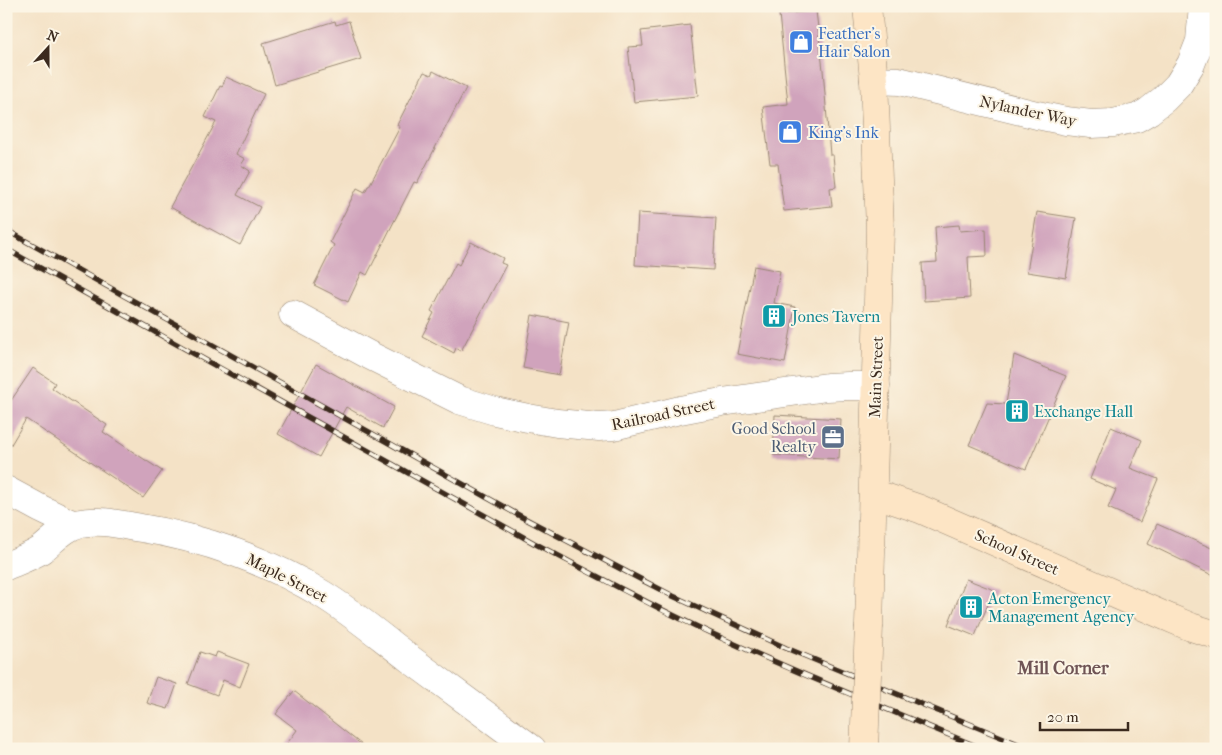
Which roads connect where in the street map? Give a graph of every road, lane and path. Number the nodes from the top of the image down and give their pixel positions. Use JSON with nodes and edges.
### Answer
{"nodes":[{"id":1,"x":867,"y":6,"type":"edge"},
{"id":2,"x":1203,"y":6,"type":"edge"},
{"id":3,"x":874,"y":80,"type":"junction"},
{"id":4,"x":294,"y":314,"type":"dead end"},
{"id":5,"x":876,"y":386,"type":"junction"},
{"id":6,"x":6,"y":490,"type":"edge"},
{"id":7,"x":873,"y":493,"type":"junction"},
{"id":8,"x":74,"y":525,"type":"junction"},
{"id":9,"x":6,"y":566,"type":"edge"},
{"id":10,"x":1216,"y":635,"type":"edge"},
{"id":11,"x":532,"y":749,"type":"edge"},
{"id":12,"x":864,"y":749,"type":"edge"}],
"edges":[{"from":1,"to":3,"type":"main road","name":"Main Street"},
{"from":2,"to":3,"type":"street","name":"Nylander Way"},
{"from":3,"to":5,"type":"main road","name":"Main Street"},
{"from":4,"to":5,"type":"street","name":"Railroad Street"},
{"from":5,"to":7,"type":"main road","name":"Main Street"},
{"from":6,"to":8,"type":"street"},
{"from":7,"to":10,"type":"main road","name":"School Street"},
{"from":7,"to":12,"type":"main road","name":"Main Street","bridge":true},
{"from":8,"to":9,"type":"street"},
{"from":8,"to":11,"type":"street","name":"Maple Street"}]}
